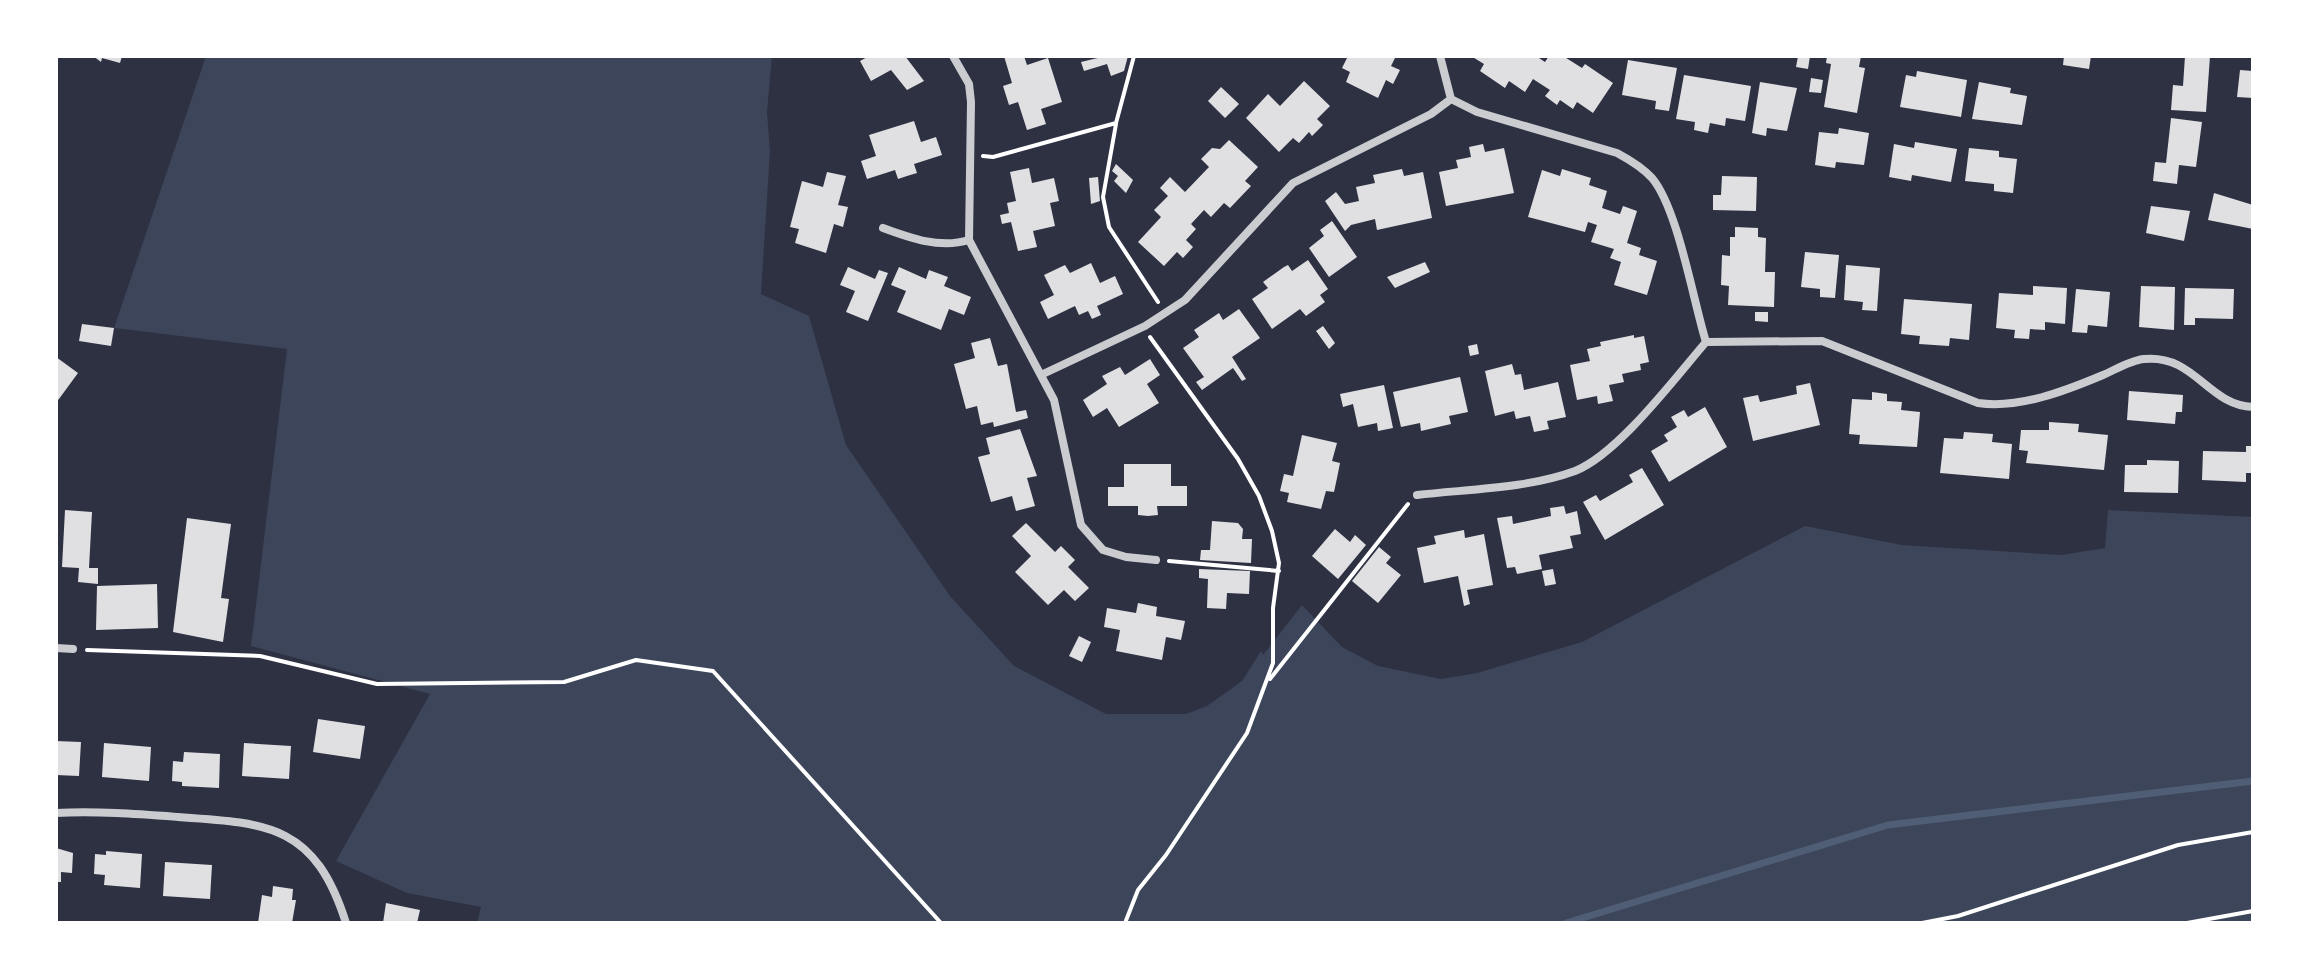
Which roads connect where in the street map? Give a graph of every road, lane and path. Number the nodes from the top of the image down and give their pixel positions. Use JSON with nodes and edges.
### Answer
{"nodes":[{"id":1,"x":953,"y":56,"type":"edge"},
{"id":2,"x":1134,"y":56,"type":"edge"},
{"id":3,"x":1440,"y":56,"type":"edge"},
{"id":4,"x":1451,"y":99,"type":"junction"},
{"id":5,"x":1116,"y":123,"type":"junction"},
{"id":6,"x":969,"y":154,"type":"junction"},
{"id":7,"x":883,"y":228,"type":"dead end"},
{"id":8,"x":969,"y":240,"type":"junction"},
{"id":9,"x":1167,"y":314,"type":"junction"},
{"id":10,"x":1145,"y":326,"type":"junction"},
{"id":11,"x":1706,"y":342,"type":"junction"},
{"id":12,"x":1043,"y":374,"type":"junction"},
{"id":13,"x":2253,"y":407,"type":"edge"},
{"id":14,"x":1417,"y":495,"type":"joint"},
{"id":15,"x":1156,"y":560,"type":"joint"},
{"id":16,"x":1279,"y":571,"type":"junction"},
{"id":17,"x":56,"y":648,"type":"edge"},
{"id":18,"x":73,"y":649,"type":"joint"},
{"id":19,"x":1268,"y":681,"type":"junction"},
{"id":20,"x":56,"y":813,"type":"edge"},
{"id":21,"x":2253,"y":832,"type":"edge"},
{"id":22,"x":2253,"y":911,"type":"edge"},
{"id":23,"x":346,"y":923,"type":"edge"},
{"id":24,"x":941,"y":923,"type":"edge"},
{"id":25,"x":1125,"y":923,"type":"edge"},
{"id":26,"x":1922,"y":923,"type":"edge"},
{"id":27,"x":2187,"y":923,"type":"edge"}],
"edges":[{"from":1,"to":6,"type":"street"},
{"from":2,"to":5,"type":"path"},
{"from":3,"to":4,"type":"street"},
{"from":4,"to":9,"type":"street"},
{"from":4,"to":11,"type":"street"},
{"from":5,"to":6,"type":"path"},
{"from":5,"to":9,"type":"path"},
{"from":6,"to":8,"type":"street"},
{"from":7,"to":8,"type":"street"},
{"from":8,"to":12,"type":"street"},
{"from":9,"to":10,"type":"street"},
{"from":10,"to":12,"type":"street"},
{"from":10,"to":16,"type":"path"},
{"from":11,"to":13,"type":"street"},
{"from":11,"to":14,"type":"street"},
{"from":12,"to":15,"type":"street"},
{"from":14,"to":19,"type":"path"},
{"from":15,"to":16,"type":"path"},
{"from":16,"to":19,"type":"path"},
{"from":17,"to":18,"type":"street"},
{"from":18,"to":24,"type":"path"},
{"from":19,"to":25,"type":"path"},
{"from":20,"to":23,"type":"street"},
{"from":21,"to":26,"type":"path"},
{"from":22,"to":27,"type":"path"}]}
